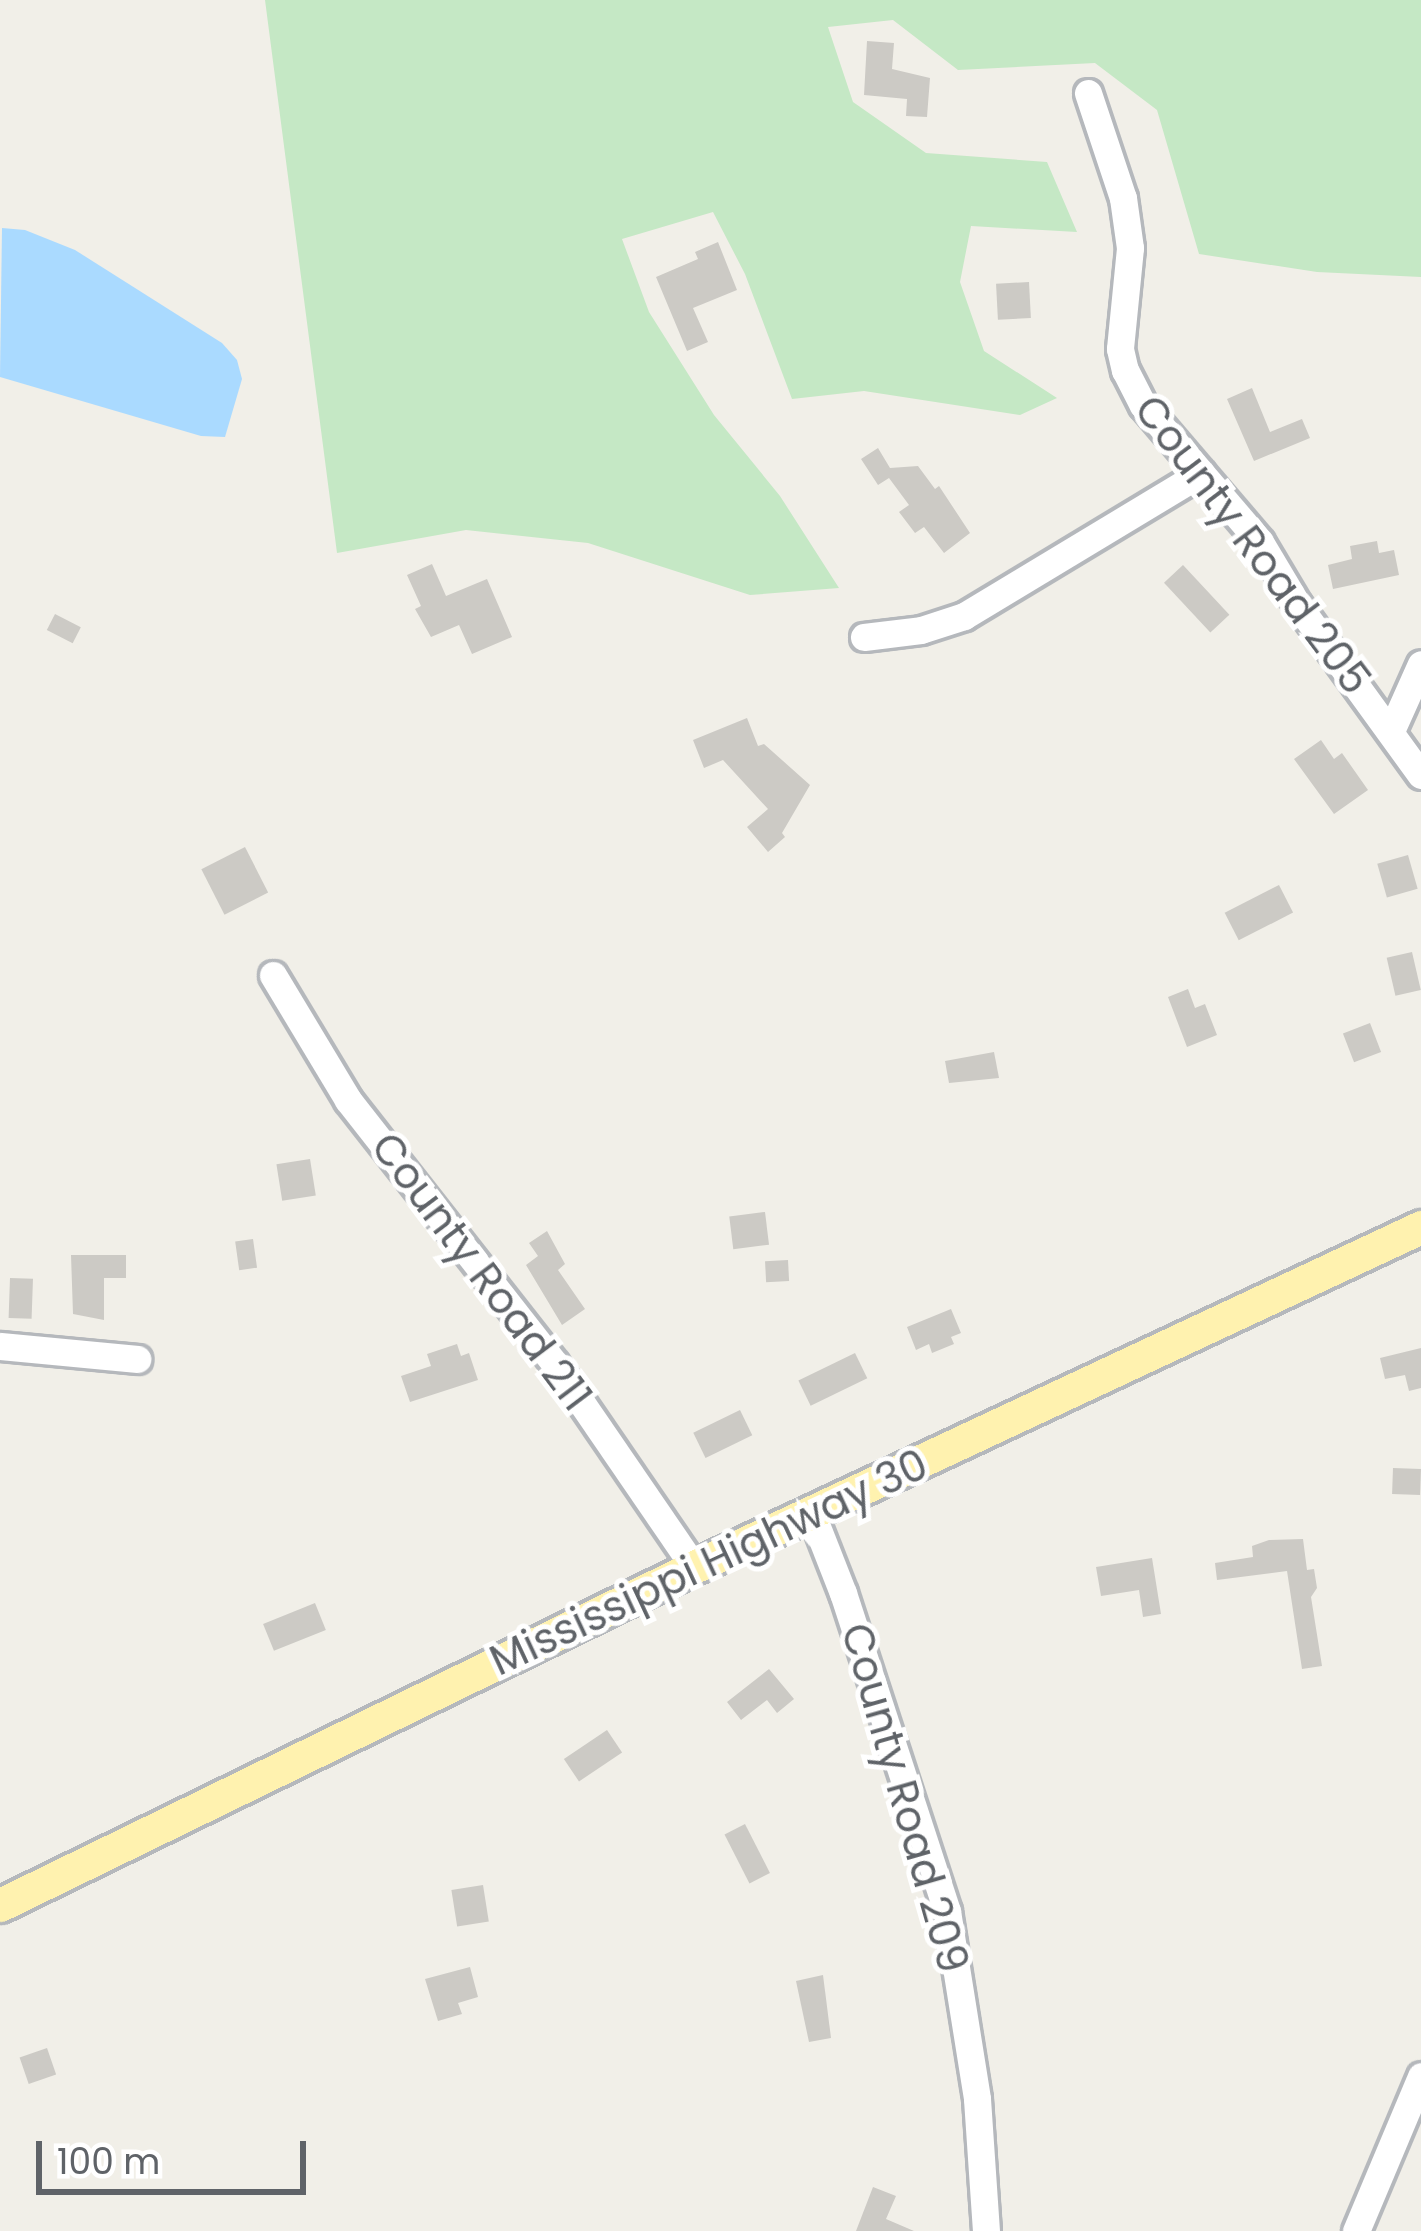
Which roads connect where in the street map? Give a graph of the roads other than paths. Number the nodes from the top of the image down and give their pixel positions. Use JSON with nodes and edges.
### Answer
{"nodes":[{"id":1,"x":1088,"y":93,"type":"dead end"},
{"id":2,"x":1201,"y":473,"type":"junction"},
{"id":3,"x":864,"y":637,"type":"dead end"},
{"id":4,"x":1421,"y":664,"type":"edge"},
{"id":5,"x":1390,"y":731,"type":"junction"},
{"id":6,"x":1421,"y":775,"type":"edge"},
{"id":7,"x":273,"y":976,"type":"dead end"},
{"id":8,"x":1421,"y":1228,"type":"edge"},
{"id":9,"x":0,"y":1346,"type":"edge"},
{"id":10,"x":137,"y":1359,"type":"dead end"},
{"id":11,"x":812,"y":1514,"type":"junction"},
{"id":12,"x":694,"y":1567,"type":"junction"},
{"id":13,"x":0,"y":1905,"type":"edge"},
{"id":14,"x":1421,"y":2076,"type":"edge"},
{"id":15,"x":986,"y":2231,"type":"edge"},
{"id":16,"x":1356,"y":2231,"type":"edge"}],
"edges":[{"from":1,"to":2,"type":"street","name":"County Road 205"},
{"from":2,"to":3,"type":"street"},
{"from":2,"to":5,"type":"street","name":"County Road 205"},
{"from":4,"to":5,"type":"street"},
{"from":5,"to":6,"type":"street","name":"County Road 205"},
{"from":7,"to":12,"type":"street","name":"County Road 211"},
{"from":8,"to":11,"type":"main road","name":"Mississippi Highway 30"},
{"from":9,"to":10,"type":"street"},
{"from":11,"to":12,"type":"main road","name":"Mississippi Highway 30"},
{"from":11,"to":15,"type":"street","name":"County Road 209"},
{"from":12,"to":13,"type":"main road","name":"Mississippi Highway 30"},
{"from":14,"to":16,"type":"street"}]}
